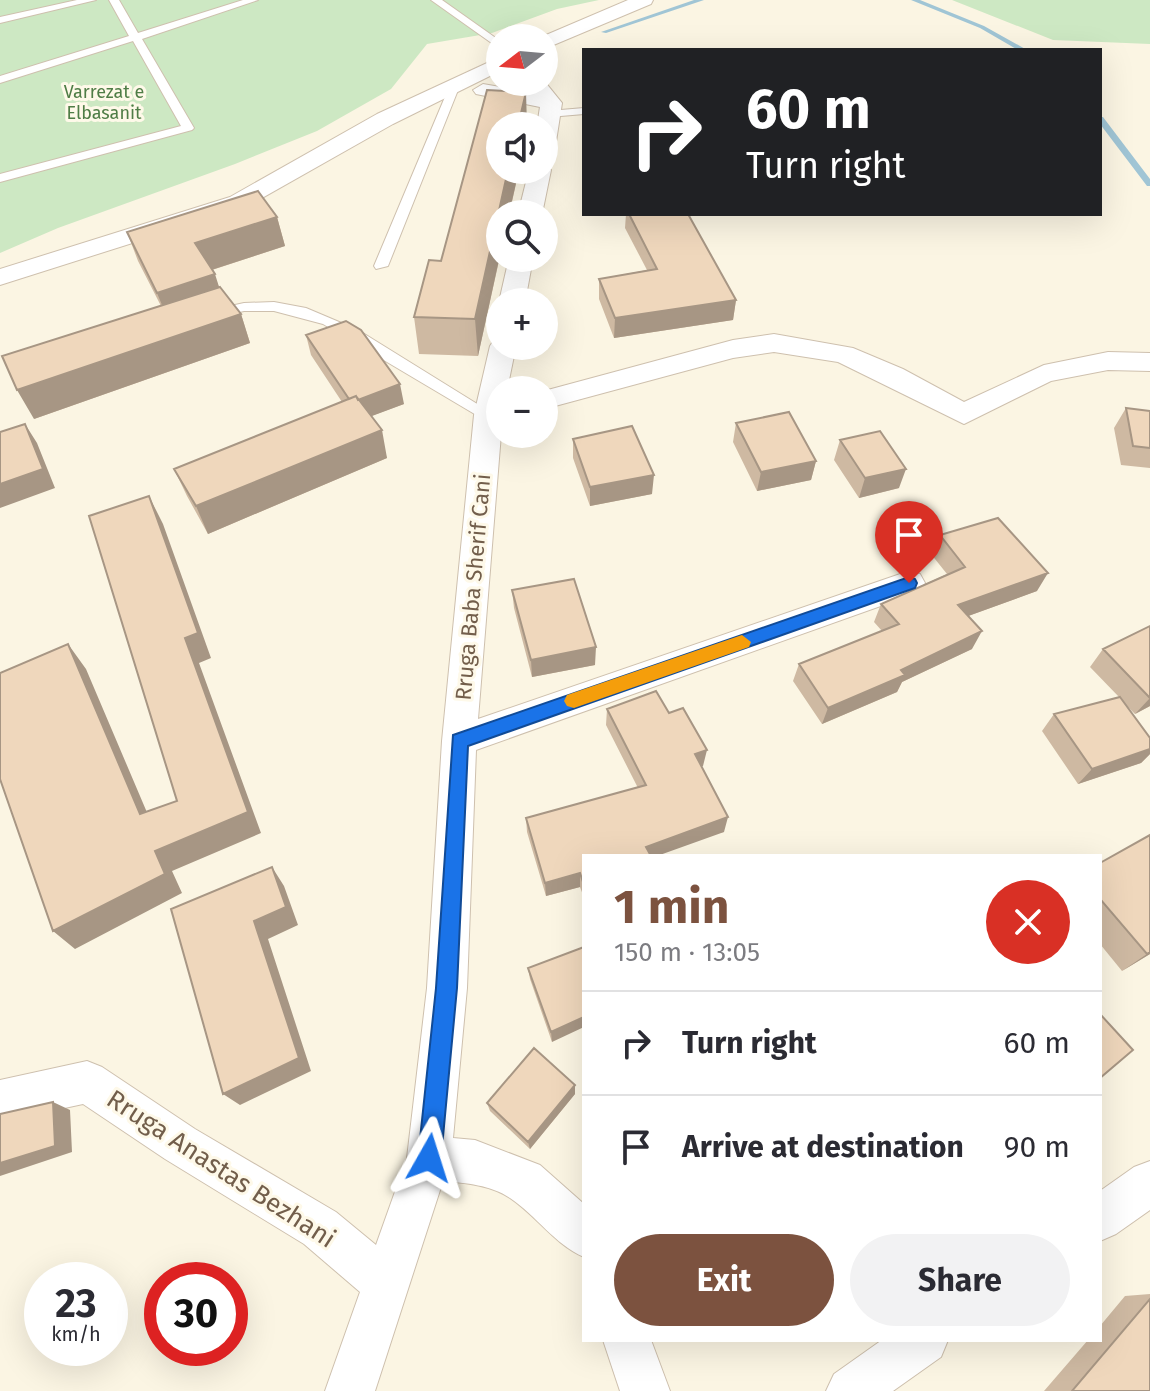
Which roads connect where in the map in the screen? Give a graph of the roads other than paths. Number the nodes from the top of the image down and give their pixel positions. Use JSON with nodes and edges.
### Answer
{"nodes":[{"id":1,"x":91,"y":0,"type":"edge"},
{"id":2,"x":114,"y":0,"type":"edge"},
{"id":3,"x":253,"y":0,"type":"edge"},
{"id":4,"x":436,"y":0,"type":"edge"},
{"id":5,"x":642,"y":0,"type":"edge"},
{"id":6,"x":0,"y":20,"type":"edge"},
{"id":7,"x":486,"y":36,"type":"edge"},
{"id":8,"x":135,"y":37,"type":"junction"},
{"id":9,"x":558,"y":37,"type":"edge"},
{"id":10,"x":486,"y":70,"type":"edge"},
{"id":11,"x":0,"y":80,"type":"edge"},
{"id":12,"x":455,"y":85,"type":"junction"},
{"id":13,"x":543,"y":96,"type":"edge"},
{"id":14,"x":550,"y":108,"type":"junction"},
{"id":15,"x":582,"y":111,"type":"edge"},
{"id":16,"x":549,"y":112,"type":"edge"},
{"id":17,"x":0,"y":178,"type":"edge"},
{"id":18,"x":381,"y":266,"type":"dead end"},
{"id":19,"x":0,"y":277,"type":"edge"},
{"id":20,"x":194,"y":321,"type":"edge"},
{"id":21,"x":1150,"y":362,"type":"edge"},
{"id":22,"x":558,"y":396,"type":"edge"},
{"id":23,"x":486,"y":410,"type":"edge"},
{"id":24,"x":490,"y":448,"type":"edge"},
{"id":25,"x":909,"y":583,"type":"dead end"},
{"id":26,"x":459,"y":741,"type":"junction"},
{"id":27,"x":0,"y":1101,"type":"edge"},
{"id":28,"x":429,"y":1158,"type":"junction"},
{"id":29,"x":1150,"y":1183,"type":"edge"},
{"id":30,"x":1102,"y":1217,"type":"edge"},
{"id":31,"x":582,"y":1232,"type":"edge"},
{"id":32,"x":387,"y":1284,"type":"junction"},
{"id":33,"x":628,"y":1342,"type":"edge"},
{"id":34,"x":921,"y":1342,"type":"edge"},
{"id":35,"x":350,"y":1391,"type":"edge"},
{"id":36,"x":645,"y":1391,"type":"edge"},
{"id":37,"x":851,"y":1391,"type":"edge"}],
"edges":[{"from":1,"to":6,"type":"lane"},
{"from":2,"to":8,"type":"lane"},
{"from":3,"to":8,"type":"lane"},
{"from":4,"to":7,"type":"lane"},
{"from":5,"to":9,"type":"street"},
{"from":8,"to":11,"type":"lane"},
{"from":8,"to":17,"type":"lane"},
{"from":10,"to":12,"type":"street"},
{"from":12,"to":14,"type":"street"},
{"from":12,"to":18,"type":"lane"},
{"from":12,"to":19,"type":"street"},
{"from":13,"to":14,"type":"street"},
{"from":14,"to":15,"type":"lane"},
{"from":14,"to":16,"type":"street"},
{"from":20,"to":23,"type":"lane"},
{"from":21,"to":22,"type":"street"},
{"from":24,"to":26,"type":"street","name":"Rruga Baba Sherif Cani"},
{"from":25,"to":26,"type":"street"},
{"from":26,"to":28,"type":"street","name":"Rruga Baba Sherif Cani"},
{"from":27,"to":32,"type":"street","name":"Rruga Anastas Bezhani"},
{"from":28,"to":31,"type":"street"},
{"from":28,"to":32,"type":"street","name":"Rruga Baba Sherif Cani"},
{"from":29,"to":30,"type":"street"},
{"from":32,"to":35,"type":"street","name":"Rruga Baba Sherif Cani"},
{"from":33,"to":36,"type":"street"},
{"from":34,"to":37,"type":"street"}]}
